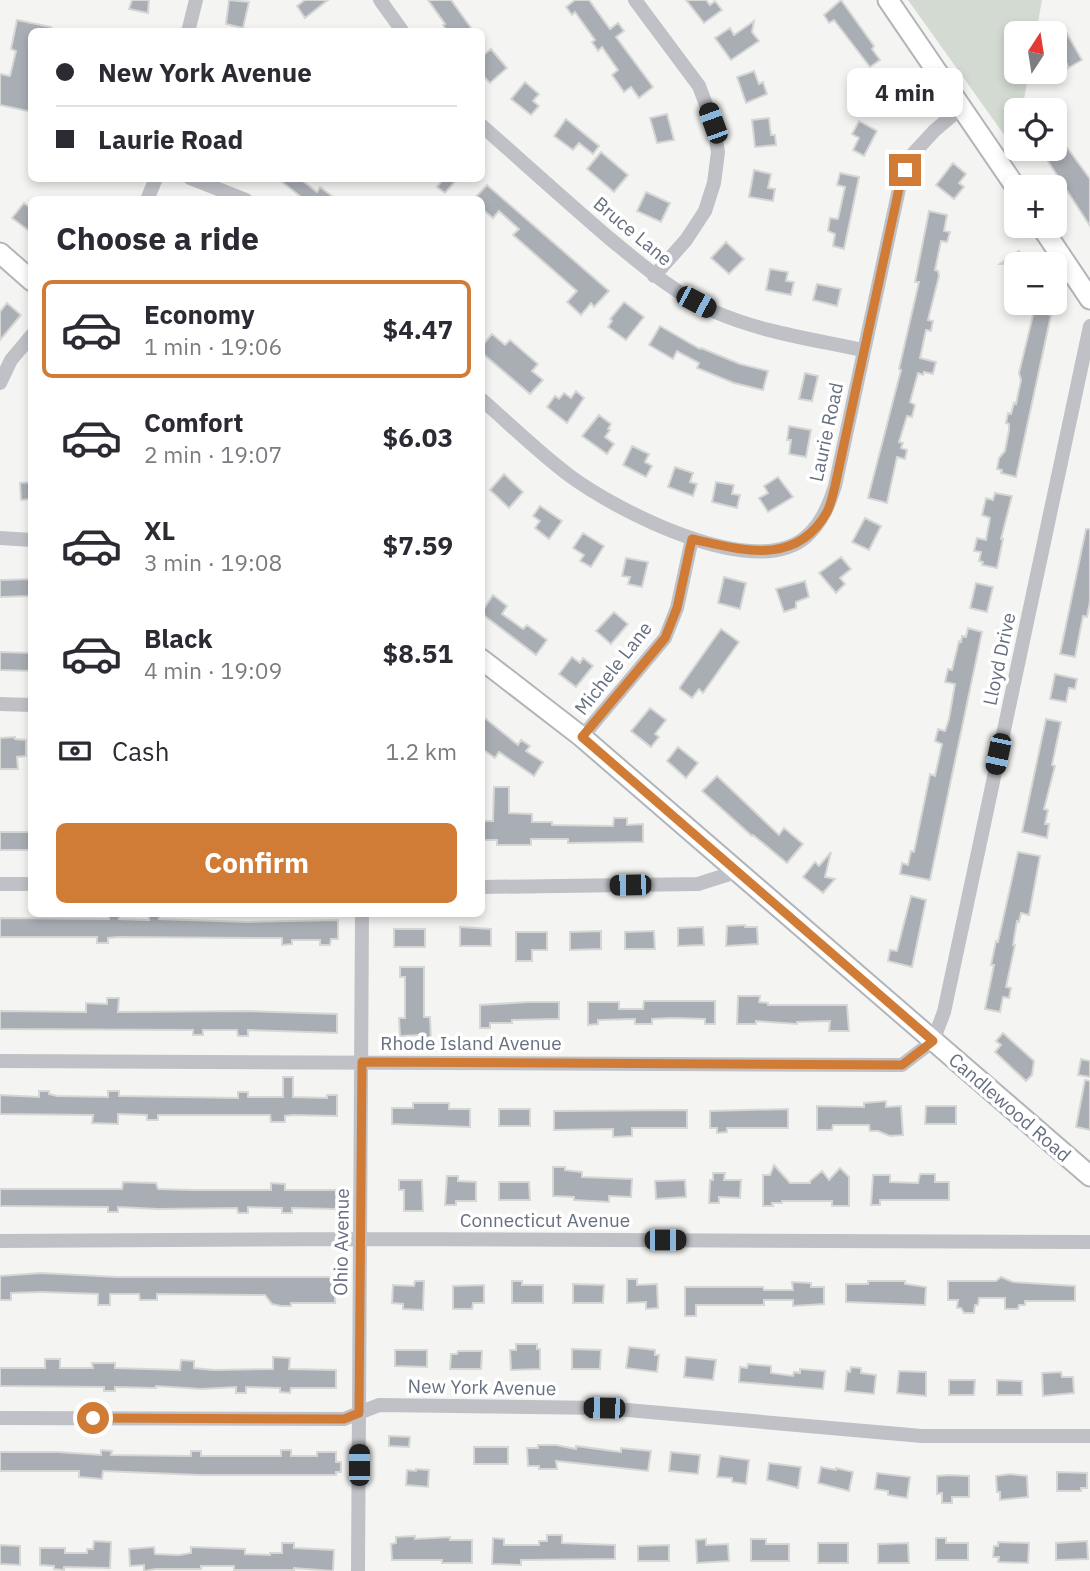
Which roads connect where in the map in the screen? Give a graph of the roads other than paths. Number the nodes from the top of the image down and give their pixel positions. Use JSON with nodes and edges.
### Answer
{"nodes":[{"id":1,"x":196,"y":0,"type":"edge"},
{"id":2,"x":380,"y":0,"type":"edge"},
{"id":3,"x":635,"y":0,"type":"edge"},
{"id":4,"x":888,"y":0,"type":"edge"},
{"id":5,"x":189,"y":28,"type":"edge"},
{"id":6,"x":400,"y":28,"type":"edge"},
{"id":7,"x":962,"y":107,"type":"junction"},
{"id":8,"x":485,"y":128,"type":"edge"},
{"id":9,"x":1008,"y":175,"type":"edge"},
{"id":10,"x":200,"y":182,"type":"edge"},
{"id":11,"x":236,"y":196,"type":"edge"},
{"id":12,"x":1049,"y":238,"type":"edge"},
{"id":13,"x":0,"y":253,"type":"edge"},
{"id":14,"x":654,"y":276,"type":"junction"},
{"id":15,"x":28,"y":278,"type":"edge"},
{"id":16,"x":1090,"y":299,"type":"edge"},
{"id":17,"x":1090,"y":326,"type":"edge"},
{"id":18,"x":28,"y":340,"type":"edge"},
{"id":19,"x":862,"y":350,"type":"junction"},
{"id":20,"x":0,"y":383,"type":"edge"},
{"id":21,"x":485,"y":402,"type":"edge"},
{"id":22,"x":0,"y":538,"type":"edge"},
{"id":23,"x":692,"y":539,"type":"junction"},
{"id":24,"x":28,"y":540,"type":"edge"},
{"id":25,"x":485,"y":662,"type":"edge"},
{"id":26,"x":0,"y":704,"type":"edge"},
{"id":27,"x":28,"y":705,"type":"edge"},
{"id":28,"x":582,"y":737,"type":"junction"},
{"id":29,"x":739,"y":872,"type":"junction"},
{"id":30,"x":0,"y":884,"type":"edge"},
{"id":31,"x":28,"y":884,"type":"edge"},
{"id":32,"x":485,"y":887,"type":"edge"},
{"id":33,"x":362,"y":917,"type":"edge"},
{"id":34,"x":933,"y":1041,"type":"junction"},
{"id":35,"x":0,"y":1061,"type":"edge"},
{"id":36,"x":362,"y":1062,"type":"junction"},
{"id":37,"x":1090,"y":1176,"type":"edge"},
{"id":38,"x":360,"y":1239,"type":"junction"},
{"id":39,"x":0,"y":1241,"type":"edge"},
{"id":40,"x":1090,"y":1242,"type":"edge"},
{"id":41,"x":359,"y":1413,"type":"junction"},
{"id":42,"x":0,"y":1418,"type":"edge"},
{"id":43,"x":1090,"y":1436,"type":"edge"},
{"id":44,"x":358,"y":1571,"type":"edge"}],
"edges":[{"from":1,"to":5,"type":"street"},
{"from":2,"to":6,"type":"street"},
{"from":3,"to":14,"type":"street"},
{"from":4,"to":7,"type":"street"},
{"from":7,"to":9,"type":"street"},
{"from":7,"to":19,"type":"street","name":"Laurie Road"},
{"from":8,"to":14,"type":"street","name":"Bruce Lane"},
{"from":10,"to":11,"type":"street"},
{"from":12,"to":16,"type":"street"},
{"from":13,"to":15,"type":"street"},
{"from":14,"to":19,"type":"street","name":"Bruce Lane"},
{"from":17,"to":34,"type":"street","name":"Lloyd Drive"},
{"from":18,"to":20,"type":"street"},
{"from":19,"to":23,"type":"street","name":"Laurie Road"},
{"from":21,"to":23,"type":"street","name":"Laurie Road"},
{"from":22,"to":24,"type":"street"},
{"from":23,"to":28,"type":"street","name":"Michele Lane"},
{"from":25,"to":28,"type":"street","name":"Candlewood Road"},
{"from":26,"to":27,"type":"street"},
{"from":28,"to":29,"type":"street","name":"Candlewood Road"},
{"from":29,"to":32,"type":"street"},
{"from":29,"to":34,"type":"street","name":"Candlewood Road"},
{"from":30,"to":31,"type":"street"},
{"from":33,"to":36,"type":"street","name":"Ohio Avenue"},
{"from":34,"to":36,"type":"street","name":"Rhode Island Avenue"},
{"from":34,"to":37,"type":"street","name":"Candlewood Road"},
{"from":35,"to":36,"type":"street","name":"Rhode Island Avenue"},
{"from":36,"to":38,"type":"street","name":"Ohio Avenue"},
{"from":38,"to":39,"type":"street","name":"Connecticut Avenue"},
{"from":38,"to":40,"type":"street","name":"Connecticut Avenue"},
{"from":38,"to":41,"type":"street","name":"Ohio Avenue"},
{"from":41,"to":42,"type":"street","name":"New York Avenue"},
{"from":41,"to":43,"type":"street","name":"New York Avenue"},
{"from":41,"to":44,"type":"street","name":"Ohio Avenue"}]}
